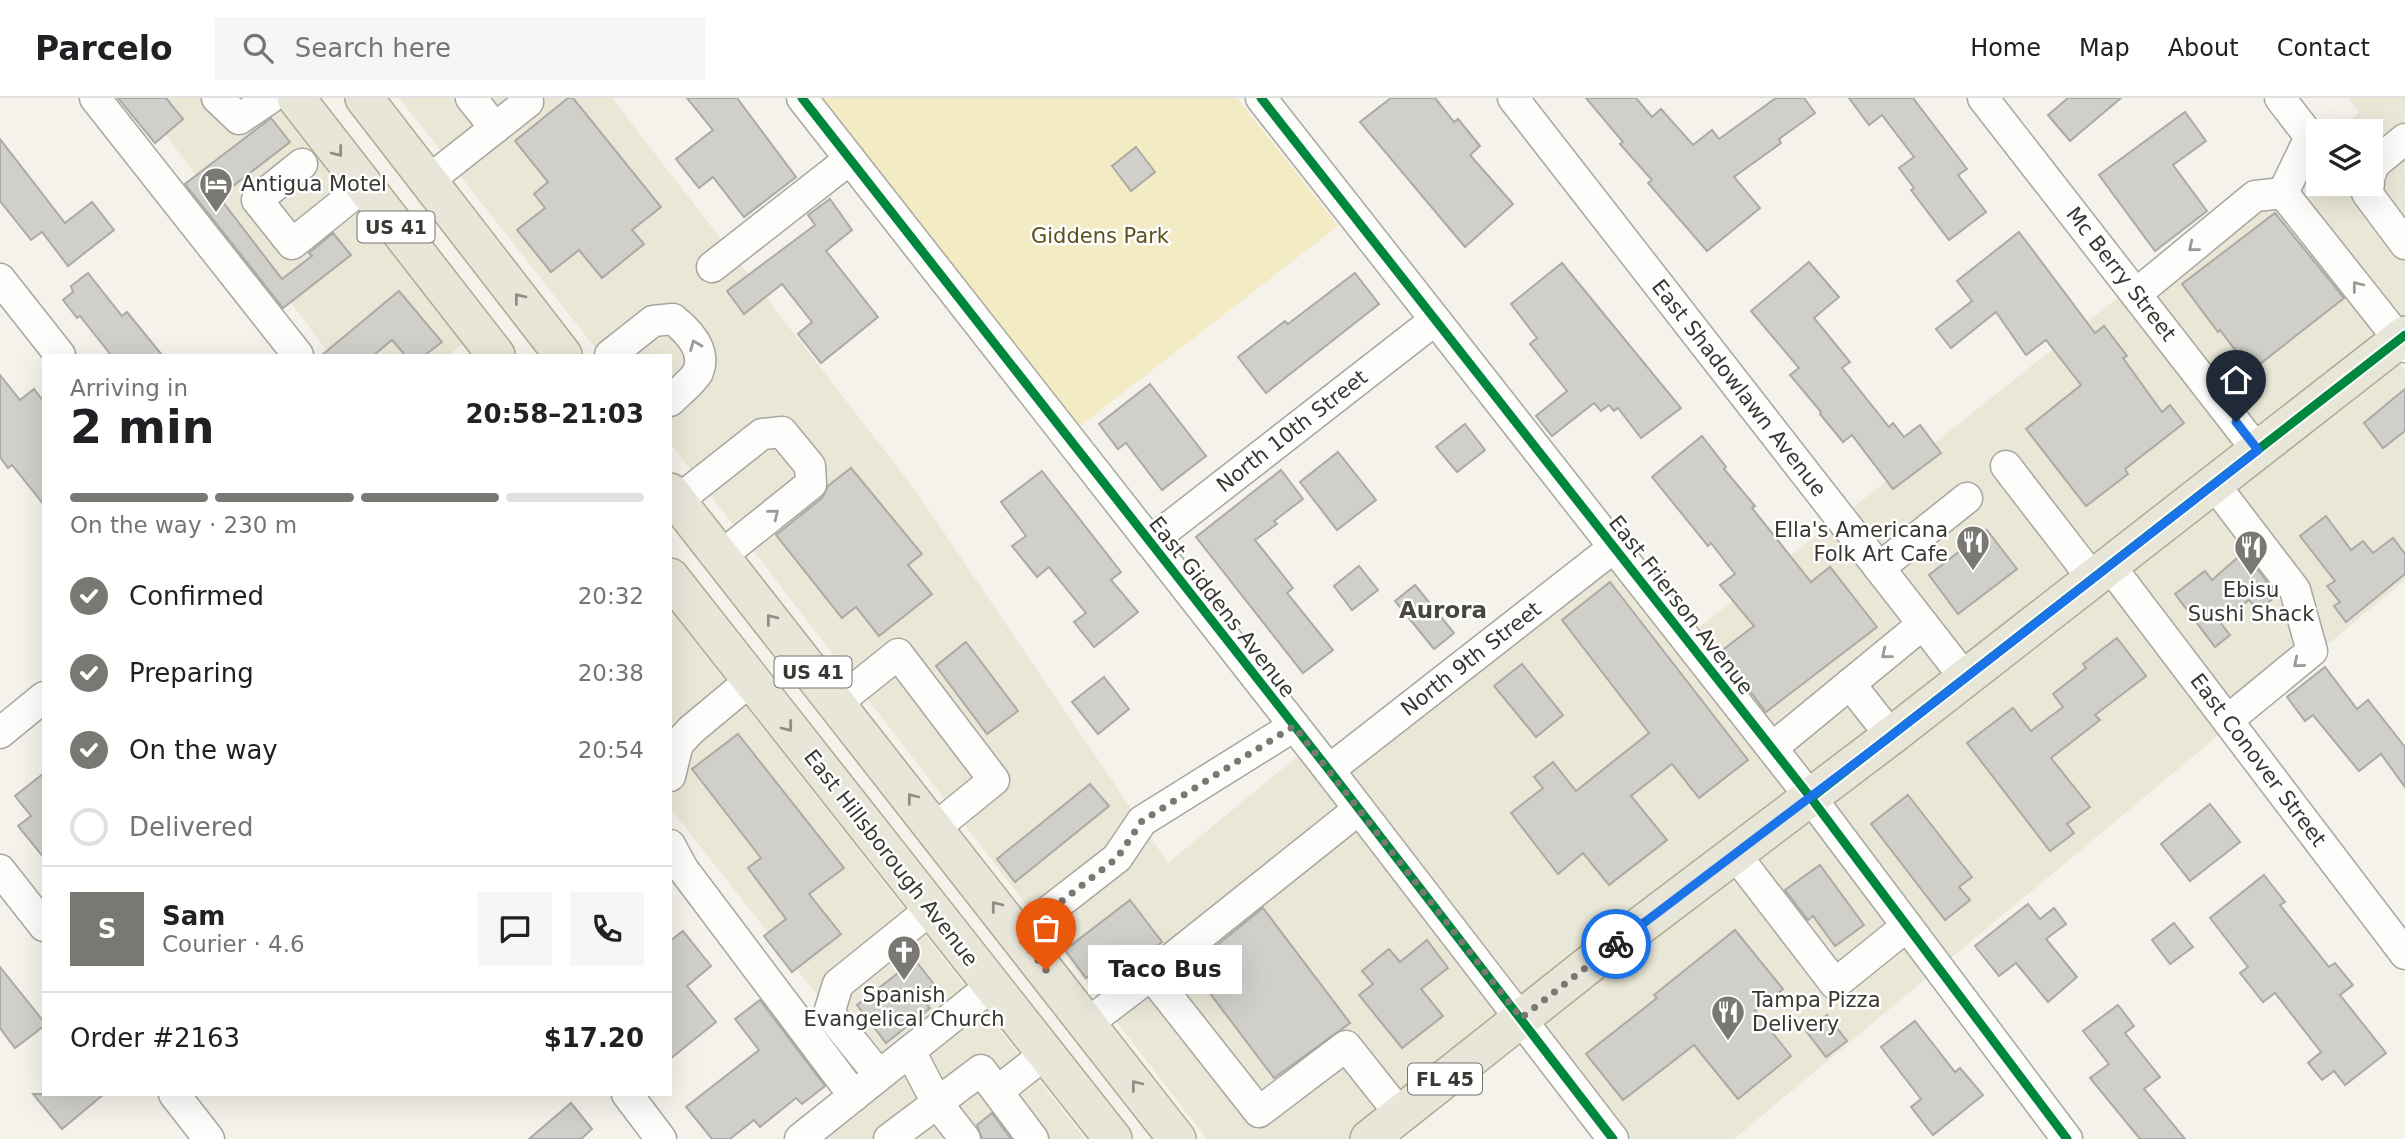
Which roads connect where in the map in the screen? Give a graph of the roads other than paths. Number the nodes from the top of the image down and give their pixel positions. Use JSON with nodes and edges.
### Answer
{"nodes":[{"id":1,"x":95,"y":98,"type":"edge"},
{"id":2,"x":217,"y":98,"type":"edge"},
{"id":3,"x":270,"y":98,"type":"edge"},
{"id":4,"x":296,"y":98,"type":"edge"},
{"id":5,"x":364,"y":98,"type":"edge"},
{"id":6,"x":471,"y":98,"type":"edge"},
{"id":7,"x":802,"y":98,"type":"edge"},
{"id":8,"x":1261,"y":98,"type":"edge"},
{"id":9,"x":1513,"y":98,"type":"edge"},
{"id":10,"x":1983,"y":98,"type":"edge"},
{"id":11,"x":2280,"y":98,"type":"edge"},
{"id":12,"x":528,"y":102,"type":"dead end"},
{"id":13,"x":495,"y":128,"type":"junction"},
{"id":14,"x":2405,"y":139,"type":"edge"},
{"id":15,"x":2383,"y":157,"type":"edge"},
{"id":16,"x":849,"y":159,"type":"junction"},
{"id":17,"x":302,"y":164,"type":"dead end"},
{"id":18,"x":428,"y":181,"type":"junction"},
{"id":19,"x":365,"y":186,"type":"junction"},
{"id":20,"x":2283,"y":192,"type":"junction"},
{"id":21,"x":2369,"y":196,"type":"edge"},
{"id":22,"x":2405,"y":244,"type":"edge"},
{"id":23,"x":712,"y":267,"type":"dead end"},
{"id":24,"x":0,"y":279,"type":"edge"},
{"id":25,"x":2136,"y":294,"type":"junction"},
{"id":26,"x":1435,"y":320,"type":"junction"},
{"id":27,"x":2403,"y":341,"type":"edge"},
{"id":28,"x":483,"y":351,"type":"edge"},
{"id":29,"x":59,"y":354,"type":"edge"},
{"id":30,"x":297,"y":354,"type":"edge"},
{"id":31,"x":562,"y":354,"type":"edge"},
{"id":32,"x":611,"y":354,"type":"edge"},
{"id":33,"x":672,"y":399,"type":"edge"},
{"id":34,"x":2258,"y":450,"type":"junction"},
{"id":35,"x":2006,"y":466,"type":"dead end"},
{"id":36,"x":2214,"y":484,"type":"junction"},
{"id":37,"x":674,"y":497,"type":"edge"},
{"id":38,"x":1967,"y":498,"type":"dead end"},
{"id":39,"x":1150,"y":542,"type":"junction"},
{"id":40,"x":1613,"y":548,"type":"junction"},
{"id":41,"x":721,"y":556,"type":"junction"},
{"id":42,"x":1879,"y":568,"type":"junction"},
{"id":43,"x":2102,"y":572,"type":"junction"},
{"id":44,"x":672,"y":578,"type":"edge"},
{"id":45,"x":672,"y":579,"type":"edge"},
{"id":46,"x":1923,"y":624,"type":"junction"},
{"id":47,"x":1965,"y":678,"type":"junction"},
{"id":48,"x":751,"y":680,"type":"junction"},
{"id":49,"x":1850,"y":684,"type":"junction"},
{"id":50,"x":42,"y":699,"type":"edge"},
{"id":51,"x":837,"y":703,"type":"junction"},
{"id":52,"x":2228,"y":720,"type":"junction"},
{"id":53,"x":1294,"y":726,"type":"junction"},
{"id":54,"x":0,"y":733,"type":"edge"},
{"id":55,"x":1891,"y":736,"type":"junction"},
{"id":56,"x":1772,"y":748,"type":"junction"},
{"id":57,"x":672,"y":768,"type":"edge"},
{"id":58,"x":1329,"y":770,"type":"junction"},
{"id":59,"x":1811,"y":798,"type":"junction"},
{"id":60,"x":1359,"y":809,"type":"junction"},
{"id":61,"x":935,"y":828,"type":"junction"},
{"id":62,"x":672,"y":849,"type":"edge"},
{"id":63,"x":1735,"y":854,"type":"junction"},
{"id":64,"x":0,"y":870,"type":"edge"},
{"id":65,"x":931,"y":909,"type":"junction"},
{"id":66,"x":42,"y":923,"type":"edge"},
{"id":67,"x":1907,"y":926,"type":"junction"},
{"id":68,"x":1018,"y":935,"type":"junction"},
{"id":69,"x":2405,"y":954,"type":"edge"},
{"id":70,"x":1151,"y":975,"type":"junction"},
{"id":71,"x":992,"y":986,"type":"junction"},
{"id":72,"x":1521,"y":1018,"type":"junction"},
{"id":73,"x":1088,"y":1023,"type":"junction"},
{"id":74,"x":910,"y":1051,"type":"junction"},
{"id":75,"x":1045,"y":1054,"type":"junction"},
{"id":76,"x":879,"y":1075,"type":"junction"},
{"id":77,"x":999,"y":1091,"type":"junction"},
{"id":78,"x":176,"y":1096,"type":"edge"},
{"id":79,"x":628,"y":1096,"type":"edge"},
{"id":80,"x":854,"y":1096,"type":"junction"},
{"id":81,"x":937,"y":1103,"type":"junction"},
{"id":82,"x":1401,"y":1114,"type":"junction"},
{"id":83,"x":1026,"y":1136,"type":"edge"},
{"id":84,"x":209,"y":1139,"type":"edge"},
{"id":85,"x":661,"y":1139,"type":"edge"},
{"id":86,"x":800,"y":1139,"type":"edge"},
{"id":87,"x":889,"y":1139,"type":"edge"},
{"id":88,"x":965,"y":1139,"type":"edge"},
{"id":89,"x":1113,"y":1139,"type":"edge"},
{"id":90,"x":1177,"y":1139,"type":"edge"},
{"id":91,"x":1368,"y":1139,"type":"edge"},
{"id":92,"x":1613,"y":1139,"type":"edge"},
{"id":93,"x":2067,"y":1139,"type":"edge"}],
"edges":[{"from":1,"to":30,"type":"street"},
{"from":2,"to":3,"type":"street"},
{"from":4,"to":19,"type":"main road","number":"US 41","one_way":true},
{"from":5,"to":18,"type":"main road","number":"US 41"},
{"from":6,"to":13,"type":"street"},
{"from":7,"to":16,"type":"street","name":"East Giddens Avenue"},
{"from":8,"to":26,"type":"street","name":"East Frierson Avenue"},
{"from":9,"to":42,"type":"street","name":"East Shadowlawn Avenue"},
{"from":10,"to":25,"type":"street","name":"Mc Berry Street"},
{"from":11,"to":20,"type":"street"},
{"from":12,"to":13,"type":"street"},
{"from":13,"to":18,"type":"street"},
{"from":14,"to":15,"type":"street"},
{"from":16,"to":23,"type":"street"},
{"from":16,"to":39,"type":"street","name":"East Giddens Avenue"},
{"from":17,"to":19,"type":"street"},
{"from":31,"to":18,"type":"main road","number":"US 41","one_way":true},
{"from":19,"to":28,"type":"main road","number":"US 41"},
{"from":20,"to":25,"type":"street","one_way":true},
{"from":27,"to":20,"type":"street","one_way":true},
{"from":21,"to":22,"type":"street"},
{"from":24,"to":29,"type":"street"},
{"from":25,"to":34,"type":"street","name":"Mc Berry Street"},
{"from":26,"to":39,"type":"street","name":"North 10th Street"},
{"from":26,"to":40,"type":"street","name":"East Frierson Avenue"},
{"from":27,"to":34,"type":"main road","number":"FL 45"},
{"from":28,"to":31,"type":"main road"},
{"from":33,"to":32,"type":"street","one_way":true},
{"from":34,"to":36,"type":"main road","number":"FL 45"},
{"from":35,"to":43,"type":"street","name":"East Conover Street"},
{"from":36,"to":43,"type":"main road","number":"FL 45"},
{"from":36,"to":52,"type":"street","one_way":true},
{"from":37,"to":41,"type":"main road","number":"US 41"},
{"from":41,"to":37,"type":"street","one_way":true},
{"from":38,"to":42,"type":"street"},
{"from":39,"to":53,"type":"street","name":"East Giddens Avenue"},
{"from":40,"to":56,"type":"street","name":"East Frierson Avenue"},
{"from":40,"to":58,"type":"street","name":"North 9th Street"},
{"from":51,"to":41,"type":"main road","number":"US 41","one_way":true},
{"from":42,"to":46,"type":"street","name":"East Shadowlawn Avenue"},
{"from":43,"to":47,"type":"main road","number":"FL 45"},
{"from":43,"to":52,"type":"street","name":"East Conover Street"},
{"from":44,"to":51,"type":"main road"},
{"from":45,"to":48,"type":"main road","name":"East Hillsborough Avenue","number":"US 41"},
{"from":46,"to":47,"type":"street","name":"East Shadowlawn Avenue"},
{"from":46,"to":49,"type":"street","one_way":true},
{"from":47,"to":55,"type":"main road","number":"FL 45"},
{"from":48,"to":57,"type":"street"},
{"from":48,"to":65,"type":"main road","name":"East Hillsborough Avenue","number":"US 41","one_way":true},
{"from":49,"to":55,"type":"street"},
{"from":49,"to":56,"type":"street"},
{"from":50,"to":54,"type":"street"},
{"from":61,"to":51,"type":"main road","number":"US 41","one_way":true},
{"from":51,"to":61,"type":"street"},
{"from":52,"to":69,"type":"street","name":"East Conover Street"},
{"from":53,"to":58,"type":"street","name":"East Giddens Avenue"},
{"from":53,"to":68,"type":"street"},
{"from":55,"to":59,"type":"main road","number":"FL 45"},
{"from":56,"to":59,"type":"street","name":"East Frierson Avenue"},
{"from":58,"to":60,"type":"street","name":"East Giddens Avenue"},
{"from":59,"to":63,"type":"main road","number":"FL 45"},
{"from":59,"to":67,"type":"street","name":"East Frierson Avenue"},
{"from":60,"to":70,"type":"street"},
{"from":60,"to":72,"type":"street","name":"East Giddens Avenue"},
{"from":68,"to":61,"type":"main road","number":"US 41","one_way":true},
{"from":62,"to":80,"type":"street"},
{"from":63,"to":67,"type":"street"},
{"from":63,"to":72,"type":"main road","number":"FL 45"},
{"from":64,"to":66,"type":"street"},
{"from":65,"to":71,"type":"main road","name":"East Hillsborough Avenue","number":"US 41"},
{"from":65,"to":76,"type":"street"},
{"from":67,"to":93,"type":"street","name":"East Frierson Avenue"},
{"from":68,"to":73,"type":"main road","number":"US 41"},
{"from":70,"to":73,"type":"street"},
{"from":70,"to":82,"type":"street"},
{"from":71,"to":74,"type":"street"},
{"from":71,"to":75,"type":"main road","name":"East Hillsborough Avenue","number":"US 41"},
{"from":72,"to":82,"type":"main road","number":"FL 45"},
{"from":72,"to":92,"type":"street","name":"East Giddens Avenue"},
{"from":90,"to":73,"type":"main road","number":"US 41","one_way":true},
{"from":74,"to":76,"type":"street"},
{"from":74,"to":81,"type":"street"},
{"from":75,"to":77,"type":"street"},
{"from":75,"to":89,"type":"main road","name":"East Hillsborough Avenue","number":"US 41"},
{"from":76,"to":80,"type":"street"},
{"from":77,"to":81,"type":"street"},
{"from":77,"to":83,"type":"street"},
{"from":78,"to":84,"type":"street"},
{"from":79,"to":85,"type":"street"},
{"from":80,"to":86,"type":"street"},
{"from":81,"to":87,"type":"street"},
{"from":81,"to":88,"type":"street"},
{"from":82,"to":91,"type":"main road","number":"FL 45"}]}
